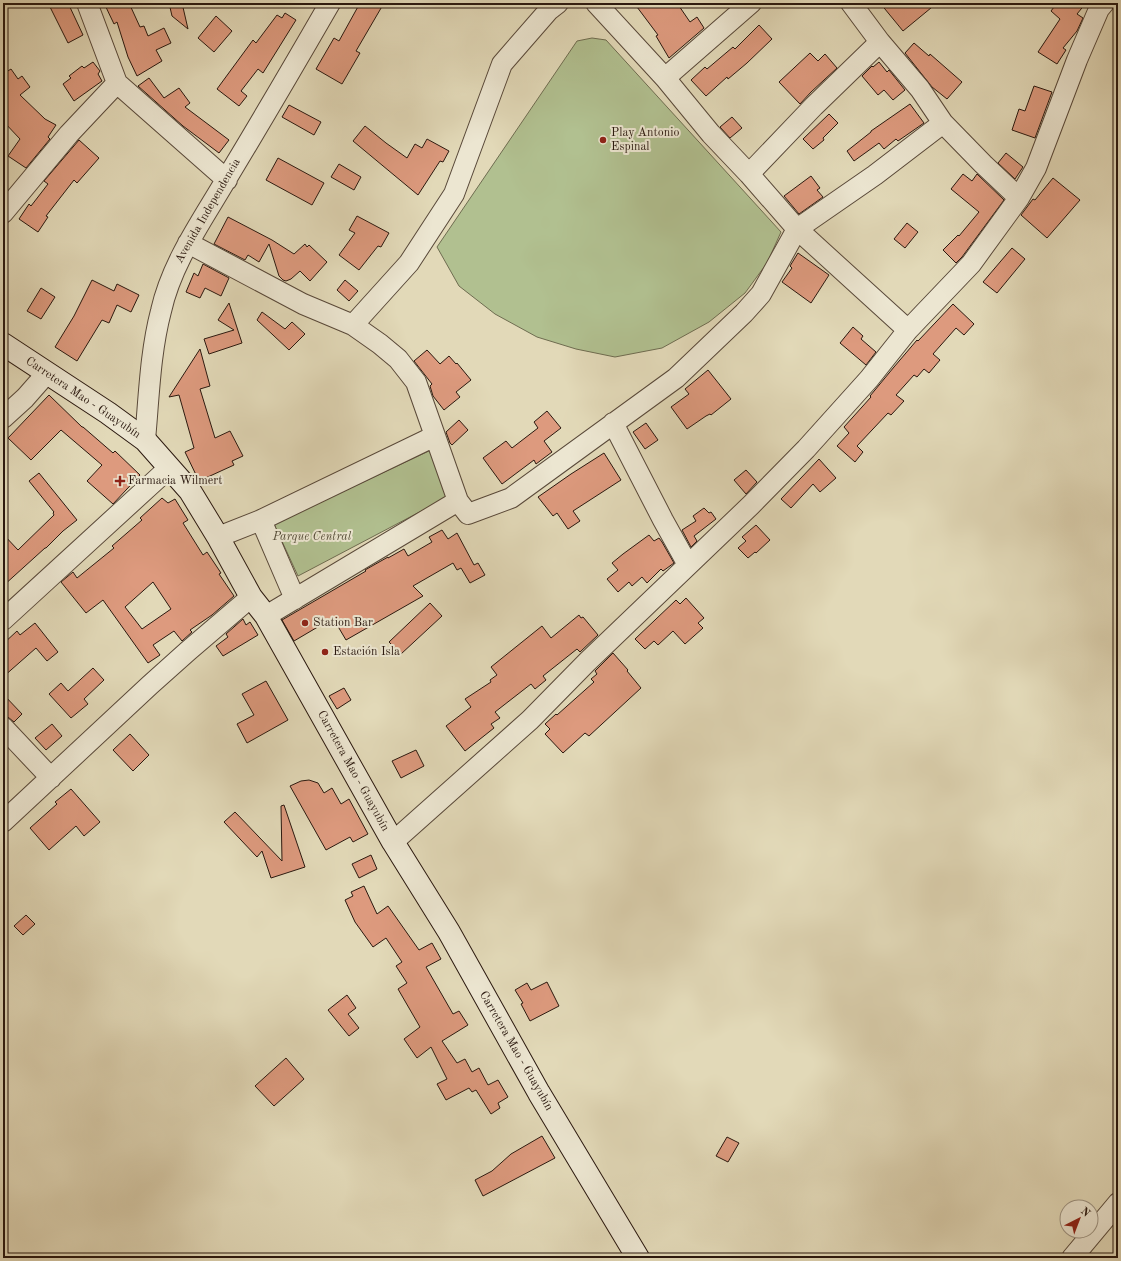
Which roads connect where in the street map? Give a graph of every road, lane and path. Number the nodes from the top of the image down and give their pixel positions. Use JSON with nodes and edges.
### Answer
{"nodes":[{"id":1,"x":87,"y":3,"type":"edge"},
{"id":2,"x":330,"y":3,"type":"edge"},
{"id":3,"x":558,"y":3,"type":"edge"},
{"id":4,"x":596,"y":3,"type":"edge"},
{"id":5,"x":751,"y":3,"type":"edge"},
{"id":6,"x":851,"y":3,"type":"edge"},
{"id":7,"x":1104,"y":3,"type":"edge"},
{"id":8,"x":880,"y":42,"type":"junction"},
{"id":9,"x":665,"y":78,"type":"junction"},
{"id":10,"x":117,"y":84,"type":"junction"},
{"id":11,"x":943,"y":123,"type":"junction"},
{"id":12,"x":749,"y":174,"type":"junction"},
{"id":13,"x":227,"y":180,"type":"junction"},
{"id":14,"x":1019,"y":198,"type":"junction"},
{"id":15,"x":3,"y":213,"type":"edge"},
{"id":16,"x":797,"y":229,"type":"junction"},
{"id":17,"x":188,"y":243,"type":"junction"},
{"id":18,"x":353,"y":325,"type":"junction"},
{"id":19,"x":908,"y":330,"type":"junction"},
{"id":20,"x":3,"y":344,"type":"edge"},
{"id":21,"x":47,"y":373,"type":"junction"},
{"id":22,"x":3,"y":418,"type":"edge"},
{"id":23,"x":613,"y":423,"type":"junction"},
{"id":24,"x":435,"y":436,"type":"junction"},
{"id":25,"x":145,"y":440,"type":"junction"},
{"id":26,"x":169,"y":468,"type":"junction"},
{"id":27,"x":458,"y":501,"type":"junction"},
{"id":28,"x":261,"y":520,"type":"junction"},
{"id":29,"x":218,"y":537,"type":"junction"},
{"id":30,"x":688,"y":565,"type":"junction"},
{"id":31,"x":251,"y":597,"type":"junction"},
{"id":32,"x":295,"y":599,"type":"junction"},
{"id":33,"x":266,"y":616,"type":"junction"},
{"id":34,"x":3,"y":620,"type":"edge"},
{"id":35,"x":3,"y":727,"type":"edge"},
{"id":36,"x":51,"y":778,"type":"junction"},
{"id":37,"x":3,"y":822,"type":"edge"},
{"id":38,"x":393,"y":842,"type":"junction"},
{"id":39,"x":1118,"y":1203,"type":"edge"},
{"id":40,"x":638,"y":1258,"type":"edge"},
{"id":41,"x":1072,"y":1258,"type":"edge"}],
"edges":[{"from":1,"to":10,"type":"street"},
{"from":2,"to":13,"type":"street","name":"Avenida Independencia"},
{"from":3,"to":18,"type":"street"},
{"from":4,"to":9,"type":"street"},
{"from":5,"to":9,"type":"street"},
{"from":6,"to":8,"type":"street"},
{"from":7,"to":14,"type":"street"},
{"from":8,"to":11,"type":"street"},
{"from":8,"to":12,"type":"street"},
{"from":9,"to":12,"type":"street"},
{"from":10,"to":13,"type":"street"},
{"from":10,"to":15,"type":"street"},
{"from":11,"to":14,"type":"street"},
{"from":11,"to":16,"type":"street"},
{"from":12,"to":16,"type":"street"},
{"from":13,"to":17,"type":"street","name":"Avenida Independencia"},
{"from":14,"to":19,"type":"street"},
{"from":16,"to":19,"type":"street"},
{"from":16,"to":23,"type":"street"},
{"from":17,"to":18,"type":"street"},
{"from":17,"to":25,"type":"street","name":"Avenida Independencia"},
{"from":18,"to":24,"type":"street"},
{"from":19,"to":30,"type":"street"},
{"from":20,"to":21,"type":"main road","name":"Carretera Mao - Guayubín"},
{"from":21,"to":22,"type":"street"},
{"from":21,"to":25,"type":"main road","name":"Carretera Mao - Guayubín"},
{"from":23,"to":27,"type":"street"},
{"from":23,"to":30,"type":"street"},
{"from":24,"to":27,"type":"street"},
{"from":24,"to":28,"type":"street"},
{"from":25,"to":26,"type":"main road","name":"Carretera Mao - Guayubín"},
{"from":26,"to":29,"type":"main road","name":"Carretera Mao - Guayubín"},
{"from":26,"to":34,"type":"street"},
{"from":27,"to":32,"type":"street"},
{"from":28,"to":29,"type":"street"},
{"from":28,"to":32,"type":"street"},
{"from":29,"to":31,"type":"main road","name":"Carretera Mao - Guayubín"},
{"from":30,"to":38,"type":"street"},
{"from":31,"to":33,"type":"main road","name":"Carretera Mao - Guayubín"},
{"from":31,"to":36,"type":"street"},
{"from":32,"to":33,"type":"street"},
{"from":33,"to":38,"type":"main road","name":"Carretera Mao - Guayubín"},
{"from":35,"to":36,"type":"street"},
{"from":36,"to":37,"type":"street"},
{"from":38,"to":40,"type":"main road","name":"Carretera Mao - Guayubín"},
{"from":39,"to":41,"type":"street"}]}
